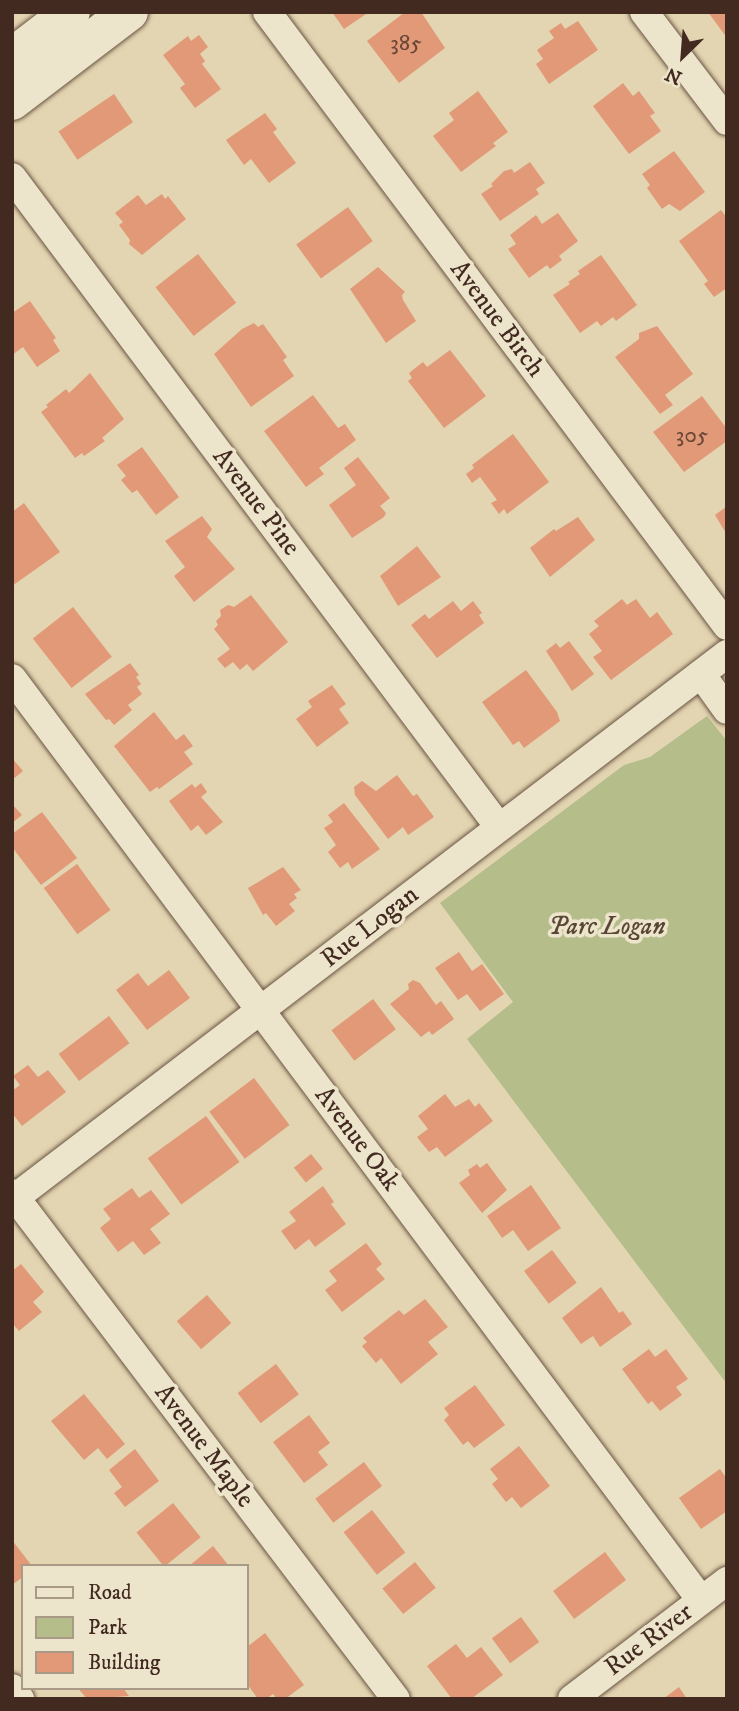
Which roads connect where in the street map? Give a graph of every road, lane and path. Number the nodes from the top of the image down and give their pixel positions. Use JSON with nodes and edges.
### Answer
{"nodes":[{"id":1,"x":71,"y":12,"type":"edge"},
{"id":2,"x":129,"y":12,"type":"edge"},
{"id":3,"x":267,"y":12,"type":"edge"},
{"id":4,"x":644,"y":12,"type":"edge"},
{"id":5,"x":12,"y":57,"type":"edge"},
{"id":6,"x":12,"y":101,"type":"edge"},
{"id":7,"x":727,"y":121,"type":"edge"},
{"id":8,"x":12,"y":177,"type":"edge"},
{"id":9,"x":727,"y":626,"type":"edge"},
{"id":10,"x":727,"y":654,"type":"edge"},
{"id":11,"x":701,"y":674,"type":"junction"},
{"id":12,"x":12,"y":678,"type":"edge"},
{"id":13,"x":727,"y":710,"type":"edge"},
{"id":14,"x":499,"y":827,"type":"junction"},
{"id":15,"x":262,"y":1011,"type":"junction"},
{"id":16,"x":13,"y":1196,"type":"edge"},
{"id":17,"x":727,"y":1581,"type":"edge"},
{"id":18,"x":701,"y":1600,"type":"junction"},
{"id":19,"x":12,"y":1688,"type":"edge"},
{"id":20,"x":20,"y":1699,"type":"edge"},
{"id":21,"x":396,"y":1699,"type":"edge"},
{"id":22,"x":572,"y":1699,"type":"edge"}],
"edges":[{"from":1,"to":5,"type":"street"},
{"from":2,"to":6,"type":"street"},
{"from":3,"to":9,"type":"street","name":"Avenue Birch"},
{"from":4,"to":7,"type":"street"},
{"from":8,"to":14,"type":"street","name":"Avenue Pine"},
{"from":10,"to":11,"type":"street","name":"Rue Logan"},
{"from":11,"to":13,"type":"street"},
{"from":11,"to":14,"type":"street","name":"Rue Logan"},
{"from":12,"to":15,"type":"street","name":"Avenue Oak"},
{"from":14,"to":15,"type":"street","name":"Rue Logan"},
{"from":15,"to":16,"type":"street","name":"Rue Logan"},
{"from":15,"to":18,"type":"street","name":"Avenue Oak"},
{"from":16,"to":21,"type":"street","name":"Avenue Maple"},
{"from":17,"to":18,"type":"street","name":"Rue River"},
{"from":18,"to":22,"type":"street","name":"Rue River"},
{"from":19,"to":20,"type":"street"}]}
